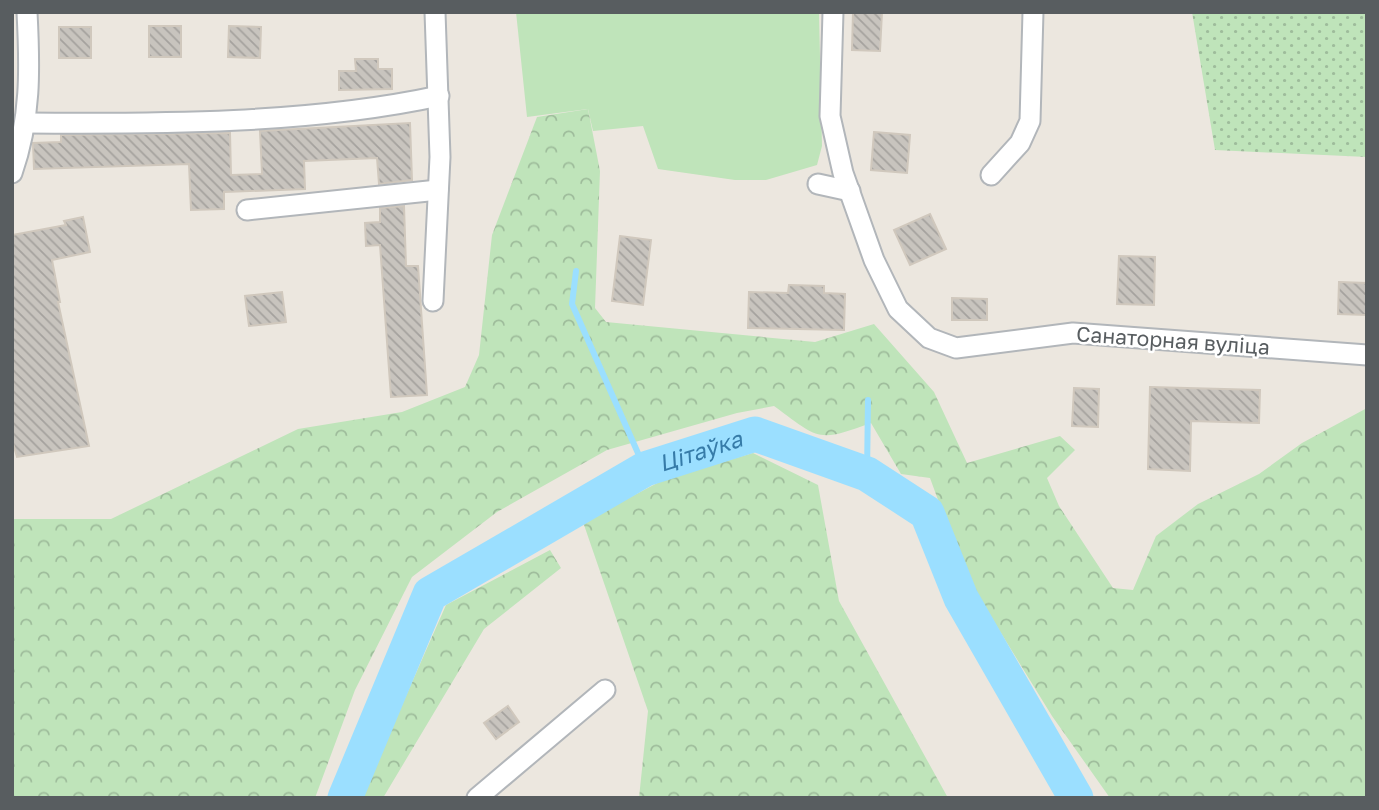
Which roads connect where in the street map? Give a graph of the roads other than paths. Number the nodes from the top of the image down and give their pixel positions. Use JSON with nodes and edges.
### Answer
{"nodes":[{"id":1,"x":27,"y":12,"type":"edge"},
{"id":2,"x":435,"y":12,"type":"edge"},
{"id":3,"x":833,"y":12,"type":"edge"},
{"id":4,"x":1033,"y":12,"type":"edge"},
{"id":5,"x":439,"y":96,"type":"junction"},
{"id":6,"x":26,"y":123,"type":"junction"},
{"id":7,"x":14,"y":165,"type":"edge"},
{"id":8,"x":992,"y":175,"type":"dead end"},
{"id":9,"x":818,"y":184,"type":"dead end"},
{"id":10,"x":438,"y":190,"type":"junction"},
{"id":11,"x":850,"y":191,"type":"junction"},
{"id":12,"x":247,"y":210,"type":"dead end"},
{"id":13,"x":433,"y":301,"type":"dead end"},
{"id":14,"x":1359,"y":354,"type":"edge"},
{"id":15,"x":605,"y":690,"type":"dead end"},
{"id":16,"x":477,"y":798,"type":"edge"}],
"edges":[{"from":1,"to":6,"type":"street"},
{"from":2,"to":5,"type":"street"},
{"from":3,"to":11,"type":"street","name":"Санаторная вуліца"},
{"from":4,"to":8,"type":"street"},
{"from":5,"to":6,"type":"street"},
{"from":5,"to":10,"type":"street"},
{"from":6,"to":7,"type":"street"},
{"from":9,"to":11,"type":"street"},
{"from":10,"to":12,"type":"street"},
{"from":10,"to":13,"type":"street"},
{"from":11,"to":14,"type":"street","name":"Санаторная вуліца"},
{"from":15,"to":16,"type":"street"}]}
